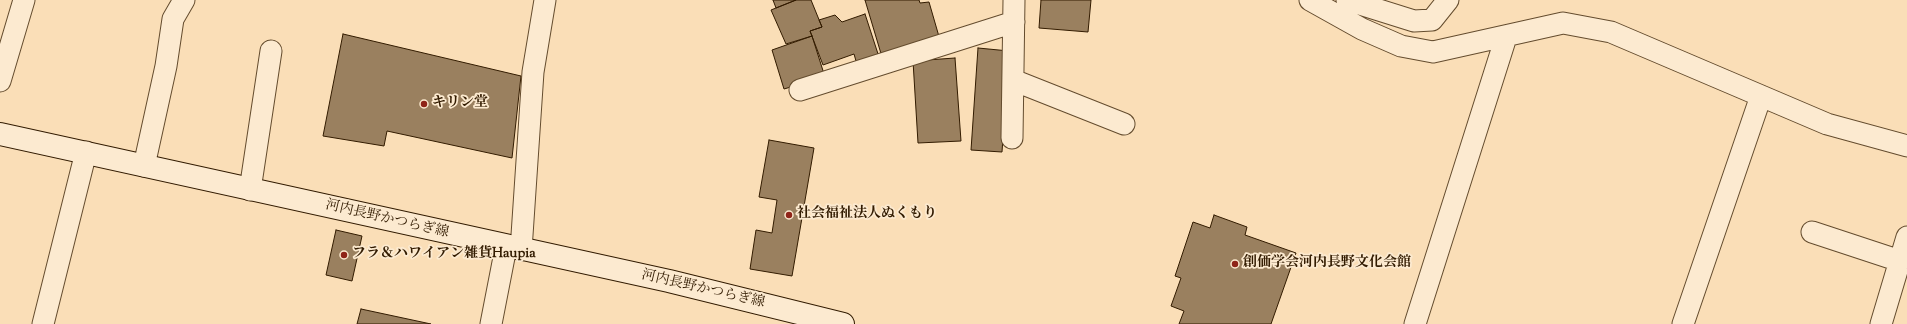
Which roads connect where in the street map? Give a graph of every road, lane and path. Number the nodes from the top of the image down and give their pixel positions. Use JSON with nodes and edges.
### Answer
{"nodes":[{"id":1,"x":24,"y":0,"type":"edge"},
{"id":2,"x":184,"y":0,"type":"edge"},
{"id":3,"x":545,"y":0,"type":"edge"},
{"id":4,"x":1014,"y":0,"type":"edge"},
{"id":5,"x":1310,"y":0,"type":"edge"},
{"id":6,"x":1347,"y":0,"type":"edge"},
{"id":7,"x":1448,"y":0,"type":"edge"},
{"id":8,"x":1014,"y":22,"type":"junction"},
{"id":9,"x":1506,"y":37,"type":"junction"},
{"id":10,"x":272,"y":51,"type":"dead end"},
{"id":11,"x":1013,"y":80,"type":"junction"},
{"id":12,"x":0,"y":81,"type":"edge"},
{"id":13,"x":800,"y":90,"type":"dead end"},
{"id":14,"x":1761,"y":96,"type":"junction"},
{"id":15,"x":1124,"y":124,"type":"dead end"},
{"id":16,"x":0,"y":134,"type":"edge"},
{"id":17,"x":1012,"y":138,"type":"dead end"},
{"id":18,"x":1907,"y":146,"type":"edge"},
{"id":19,"x":86,"y":152,"type":"junction"},
{"id":20,"x":144,"y":166,"type":"junction"},
{"id":21,"x":250,"y":190,"type":"junction"},
{"id":22,"x":1812,"y":232,"type":"dead end"},
{"id":23,"x":1907,"y":237,"type":"edge"},
{"id":24,"x":514,"y":249,"type":"junction"},
{"id":25,"x":1900,"y":261,"type":"junction"},
{"id":26,"x":43,"y":324,"type":"edge"},
{"id":27,"x":491,"y":324,"type":"edge"},
{"id":28,"x":843,"y":324,"type":"edge"},
{"id":29,"x":1415,"y":324,"type":"edge"},
{"id":30,"x":1683,"y":324,"type":"edge"},
{"id":31,"x":1881,"y":324,"type":"edge"}],
"edges":[{"from":1,"to":12,"type":"street"},
{"from":2,"to":20,"type":"street"},
{"from":3,"to":24,"type":"street"},
{"from":4,"to":8,"type":"street"},
{"from":5,"to":9,"type":"street"},
{"from":6,"to":7,"type":"street"},
{"from":8,"to":11,"type":"street"},
{"from":8,"to":13,"type":"street"},
{"from":9,"to":14,"type":"street"},
{"from":9,"to":29,"type":"street"},
{"from":10,"to":21,"type":"street"},
{"from":11,"to":15,"type":"street"},
{"from":11,"to":17,"type":"street"},
{"from":14,"to":18,"type":"street"},
{"from":14,"to":30,"type":"street"},
{"from":16,"to":19,"type":"main road","name":"河内長野かつらぎ線"},
{"from":19,"to":20,"type":"main road","name":"河内長野かつらぎ線"},
{"from":19,"to":26,"type":"street"},
{"from":20,"to":21,"type":"main road","name":"河内長野かつらぎ線"},
{"from":21,"to":24,"type":"main road","name":"河内長野かつらぎ線"},
{"from":22,"to":25,"type":"street"},
{"from":23,"to":25,"type":"street"},
{"from":24,"to":27,"type":"street"},
{"from":24,"to":28,"type":"main road","name":"河内長野かつらぎ線"},
{"from":25,"to":31,"type":"street"}]}
